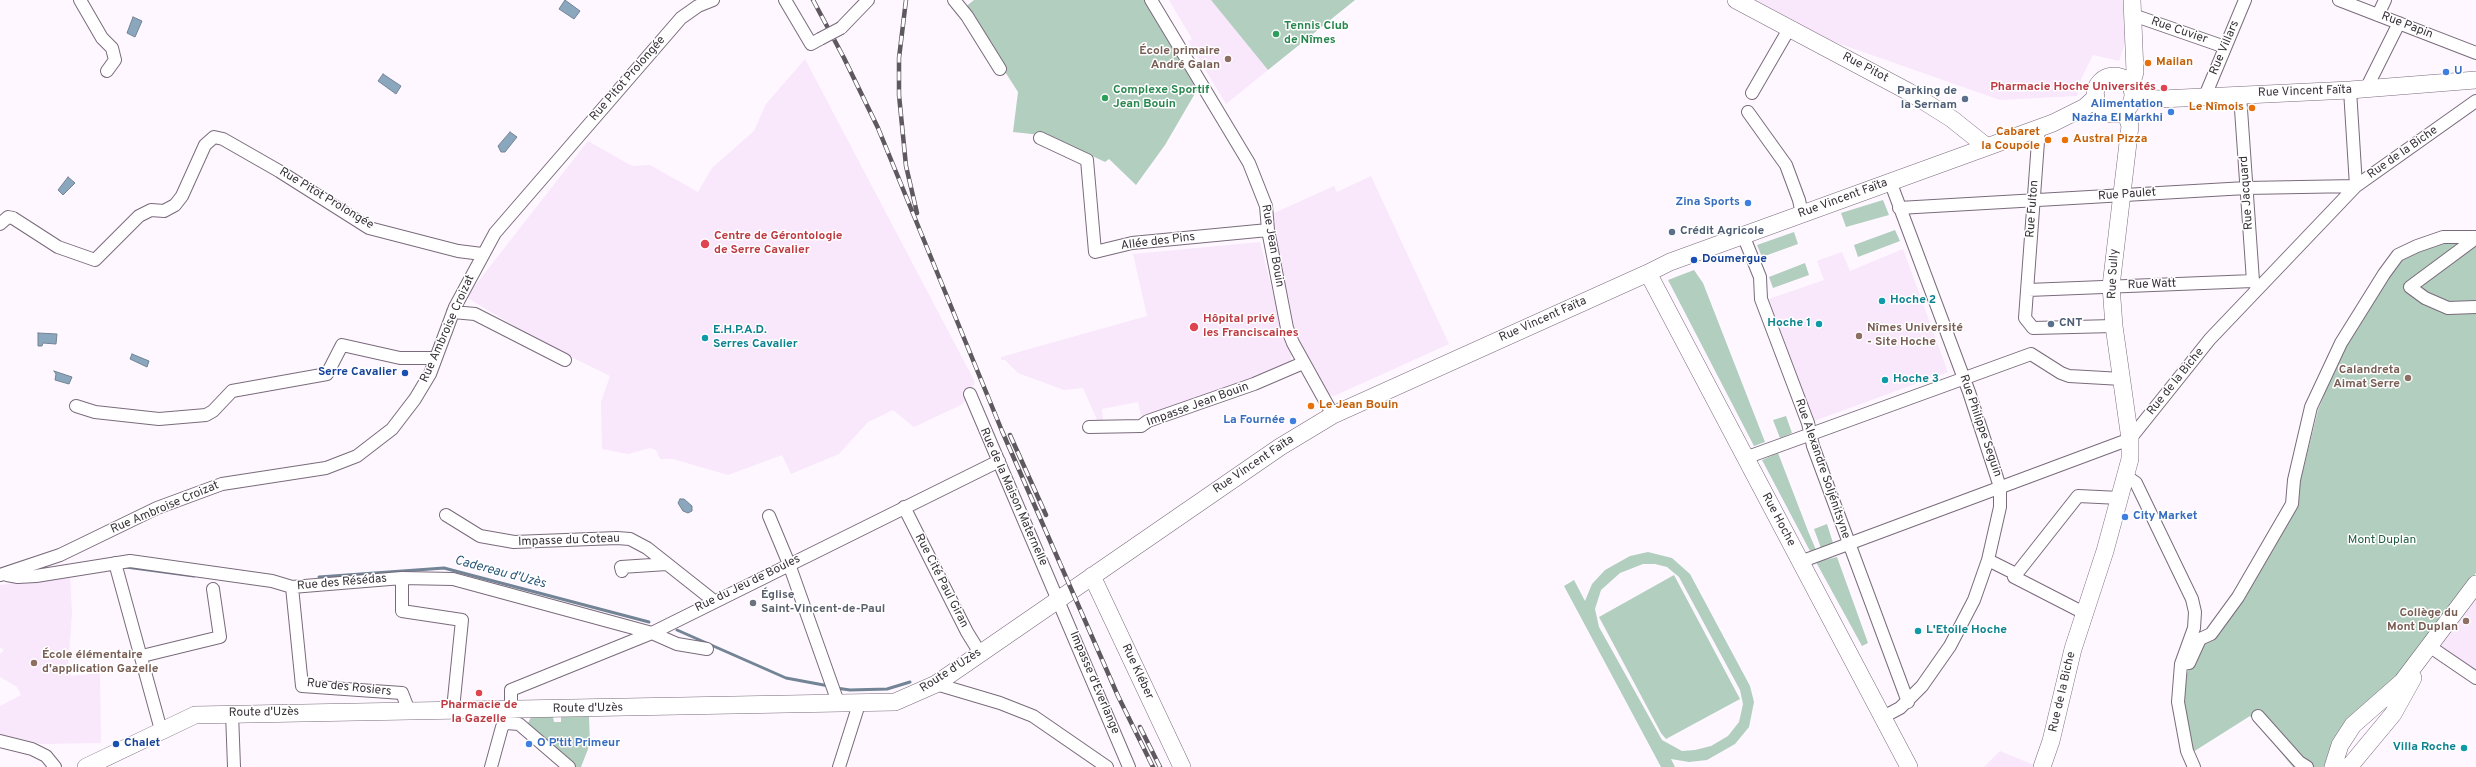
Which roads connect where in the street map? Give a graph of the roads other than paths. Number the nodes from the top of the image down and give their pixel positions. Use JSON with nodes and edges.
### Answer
{"nodes":[{"id":1,"x":80,"y":0,"type":"edge"},
{"id":2,"x":713,"y":0,"type":"edge"},
{"id":3,"x":785,"y":0,"type":"edge"},
{"id":4,"x":868,"y":0,"type":"edge"},
{"id":5,"x":954,"y":0,"type":"edge"},
{"id":6,"x":1152,"y":0,"type":"edge"},
{"id":7,"x":1736,"y":0,"type":"edge"},
{"id":8,"x":2245,"y":0,"type":"edge"},
{"id":9,"x":2339,"y":0,"type":"edge"},
{"id":10,"x":2385,"y":0,"type":"edge"},
{"id":11,"x":2132,"y":8,"type":"edge"},
{"id":12,"x":2378,"y":15,"type":"junction"},
{"id":13,"x":2399,"y":23,"type":"junction"},
{"id":14,"x":1789,"y":29,"type":"junction"},
{"id":15,"x":2225,"y":47,"type":"junction"},
{"id":16,"x":2476,"y":53,"type":"edge"},
{"id":17,"x":2135,"y":55,"type":"junction"},
{"id":18,"x":1000,"y":69,"type":"dead end"},
{"id":19,"x":107,"y":71,"type":"dead end"},
{"id":20,"x":2114,"y":76,"type":"junction"},
{"id":21,"x":2476,"y":80,"type":"edge"},
{"id":22,"x":2358,"y":90,"type":"junction"},
{"id":23,"x":1752,"y":93,"type":"dead end"},
{"id":24,"x":2240,"y":95,"type":"junction"},
{"id":25,"x":2205,"y":96,"type":"junction"},
{"id":26,"x":2130,"y":98,"type":"junction"},
{"id":27,"x":2476,"y":101,"type":"edge"},
{"id":28,"x":2100,"y":104,"type":"junction"},
{"id":29,"x":1748,"y":112,"type":"dead end"},
{"id":30,"x":2046,"y":126,"type":"junction"},
{"id":31,"x":1040,"y":138,"type":"dead end"},
{"id":32,"x":1987,"y":147,"type":"junction"},
{"id":33,"x":1890,"y":181,"type":"junction"},
{"id":34,"x":2356,"y":186,"type":"junction"},
{"id":35,"x":2246,"y":188,"type":"junction"},
{"id":36,"x":2121,"y":195,"type":"junction"},
{"id":37,"x":2034,"y":201,"type":"junction"},
{"id":38,"x":1900,"y":208,"type":"junction"},
{"id":39,"x":1802,"y":214,"type":"junction"},
{"id":40,"x":0,"y":224,"type":"edge"},
{"id":41,"x":1268,"y":230,"type":"junction"},
{"id":42,"x":1742,"y":234,"type":"junction"},
{"id":43,"x":2476,"y":238,"type":"edge"},
{"id":44,"x":482,"y":254,"type":"junction"},
{"id":45,"x":1648,"y":273,"type":"junction"},
{"id":46,"x":2256,"y":285,"type":"junction"},
{"id":47,"x":2111,"y":286,"type":"junction"},
{"id":48,"x":2028,"y":290,"type":"junction"},
{"id":49,"x":2476,"y":307,"type":"edge"},
{"id":50,"x":453,"y":312,"type":"junction"},
{"id":51,"x":2114,"y":326,"type":"junction"},
{"id":52,"x":436,"y":358,"type":"junction"},
{"id":53,"x":565,"y":360,"type":"dead end"},
{"id":54,"x":1303,"y":363,"type":"junction"},
{"id":55,"x":1964,"y":377,"type":"junction"},
{"id":56,"x":2122,"y":379,"type":"junction"},
{"id":57,"x":970,"y":394,"type":"dead end"},
{"id":58,"x":76,"y":406,"type":"dead end"},
{"id":59,"x":1333,"y":414,"type":"junction"},
{"id":60,"x":1089,"y":427,"type":"dead end"},
{"id":61,"x":1810,"y":433,"type":"junction"},
{"id":62,"x":2130,"y":438,"type":"junction"},
{"id":63,"x":1745,"y":458,"type":"junction"},
{"id":64,"x":999,"y":461,"type":"junction"},
{"id":65,"x":2126,"y":476,"type":"junction"},
{"id":66,"x":2000,"y":487,"type":"junction"},
{"id":67,"x":2120,"y":498,"type":"junction"},
{"id":68,"x":904,"y":507,"type":"junction"},
{"id":69,"x":446,"y":514,"type":"dead end"},
{"id":70,"x":769,"y":516,"type":"dead end"},
{"id":71,"x":1848,"y":543,"type":"junction"},
{"id":72,"x":1988,"y":560,"type":"junction"},
{"id":73,"x":1800,"y":562,"type":"junction"},
{"id":74,"x":115,"y":563,"type":"junction"},
{"id":75,"x":668,"y":564,"type":"junction"},
{"id":76,"x":789,"y":564,"type":"junction"},
{"id":77,"x":622,"y":571,"type":"dead end"},
{"id":78,"x":2016,"y":574,"type":"junction"},
{"id":79,"x":2,"y":575,"type":"edge"},
{"id":80,"x":1092,"y":576,"type":"junction"},
{"id":81,"x":402,"y":578,"type":"junction"},
{"id":82,"x":2476,"y":584,"type":"edge"},
{"id":83,"x":292,"y":587,"type":"junction"},
{"id":84,"x":213,"y":589,"type":"dead end"},
{"id":85,"x":1063,"y":595,"type":"junction"},
{"id":86,"x":714,"y":601,"type":"junction"},
{"id":87,"x":2084,"y":613,"type":"junction"},
{"id":88,"x":652,"y":633,"type":"junction"},
{"id":89,"x":2429,"y":646,"type":"junction"},
{"id":90,"x":707,"y":649,"type":"dead end"},
{"id":91,"x":980,"y":653,"type":"junction"},
{"id":92,"x":142,"y":656,"type":"junction"},
{"id":93,"x":2419,"y":660,"type":"junction"},
{"id":94,"x":2182,"y":664,"type":"junction"},
{"id":95,"x":2476,"y":678,"type":"edge"},
{"id":96,"x":936,"y":684,"type":"junction"},
{"id":97,"x":1908,"y":702,"type":"junction"},
{"id":98,"x":859,"y":704,"type":"junction"},
{"id":99,"x":839,"y":705,"type":"junction"},
{"id":100,"x":453,"y":709,"type":"junction"},
{"id":101,"x":409,"y":711,"type":"junction"},
{"id":102,"x":232,"y":713,"type":"junction"},
{"id":103,"x":512,"y":715,"type":"junction"},
{"id":104,"x":2258,"y":716,"type":"dead end"},
{"id":105,"x":1883,"y":717,"type":"junction"},
{"id":106,"x":161,"y":730,"type":"junction"},
{"id":107,"x":0,"y":741,"type":"edge"},
{"id":108,"x":102,"y":763,"type":"edge"},
{"id":109,"x":55,"y":767,"type":"edge"},
{"id":110,"x":86,"y":767,"type":"edge"},
{"id":111,"x":234,"y":767,"type":"edge"},
{"id":112,"x":491,"y":767,"type":"edge"},
{"id":113,"x":569,"y":767,"type":"edge"},
{"id":114,"x":839,"y":767,"type":"edge"},
{"id":115,"x":1107,"y":767,"type":"edge"},
{"id":116,"x":1129,"y":767,"type":"edge"},
{"id":117,"x":1182,"y":767,"type":"edge"},
{"id":118,"x":1909,"y":767,"type":"edge"},
{"id":119,"x":2042,"y":767,"type":"edge"},
{"id":120,"x":2194,"y":767,"type":"edge"},
{"id":121,"x":2307,"y":767,"type":"edge"},
{"id":122,"x":2333,"y":767,"type":"edge"},
{"id":123,"x":2349,"y":767,"type":"edge"}],
"edges":[{"from":1,"to":19,"type":"street"},
{"from":2,"to":44,"type":"street","name":"Rue Pitot Prolongée"},
{"from":3,"to":4,"type":"street","bridge":true},
{"from":5,"to":18,"type":"street"},
{"from":6,"to":41,"type":"street","name":"Rue Jean Bouin"},
{"from":7,"to":14,"type":"street","name":"Rue Pitot"},
{"from":8,"to":15,"type":"street","name":"Rue Villars"},
{"from":9,"to":12,"type":"street","name":"Rue Papin"},
{"from":10,"to":12,"type":"street"},
{"from":11,"to":15,"type":"street","name":"Rue Cuvier"},
{"from":11,"to":17,"type":"street","name":"Rue Sully"},
{"from":12,"to":13,"type":"street","name":"Rue Papin"},
{"from":13,"to":16,"type":"street","name":"Rue Papin"},
{"from":13,"to":22,"type":"street"},
{"from":14,"to":23,"type":"street"},
{"from":14,"to":32,"type":"street","name":"Rue Pitot"},
{"from":15,"to":25,"type":"street","name":"Rue Villars"},
{"from":17,"to":20,"type":"street"},
{"from":17,"to":26,"type":"street","name":"Rue Sully"},
{"from":20,"to":26,"type":"street"},
{"from":20,"to":28,"type":"street"},
{"from":21,"to":22,"type":"street","name":"Rue Vincent Faïta"},
{"from":22,"to":24,"type":"street","name":"Rue Vincent Faïta"},
{"from":22,"to":34,"type":"street"},
{"from":24,"to":25,"type":"street","name":"Rue Vincent Faïta"},
{"from":24,"to":35,"type":"street","name":"Rue Jacquard"},
{"from":25,"to":26,"type":"street","name":"Rue Vincent Faïta"},
{"from":26,"to":28,"type":"street"},
{"from":26,"to":36,"type":"street","name":"Rue Sully"},
{"from":27,"to":34,"type":"street","name":"Rue de la Biche"},
{"from":28,"to":30,"type":"street","name":"Rue Vincent Faïta"},
{"from":29,"to":39,"type":"street"},
{"from":30,"to":32,"type":"street","name":"Rue Vincent Faïta"},
{"from":30,"to":37,"type":"street","name":"Rue Fulton"},
{"from":31,"to":41,"type":"street","name":"Allée des Pins"},
{"from":32,"to":33,"type":"street","name":"Rue Vincent Faïta"},
{"from":33,"to":38,"type":"street","name":"Rue Philippe Seguin"},
{"from":33,"to":39,"type":"street","name":"Rue Vincent Faïta"},
{"from":34,"to":35,"type":"street","name":"Rue Paulet"},
{"from":34,"to":46,"type":"street","name":"Rue de la Biche"},
{"from":35,"to":36,"type":"street","name":"Rue Paulet"},
{"from":35,"to":46,"type":"street","name":"Rue Jacquard"},
{"from":36,"to":37,"type":"street","name":"Rue Paulet"},
{"from":36,"to":47,"type":"street","name":"Rue Sully"},
{"from":37,"to":38,"type":"street","name":"Rue Paulet"},
{"from":37,"to":48,"type":"street","name":"Rue Fulton"},
{"from":38,"to":55,"type":"street","name":"Rue Philippe Seguin"},
{"from":39,"to":42,"type":"street","name":"Rue Vincent Faïta"},
{"from":40,"to":44,"type":"street","name":"Rue Pitot Prolongée"},
{"from":41,"to":54,"type":"street","name":"Rue Jean Bouin"},
{"from":42,"to":45,"type":"street","name":"Rue Vincent Faïta"},
{"from":42,"to":61,"type":"street","name":"Rue Alexandre Soljénitsyne"},
{"from":43,"to":49,"type":"street"},
{"from":43,"to":94,"type":"street"},
{"from":44,"to":50,"type":"street","name":"Rue Ambroise Croizat"},
{"from":45,"to":59,"type":"street","name":"Rue Vincent Faïta"},
{"from":45,"to":63,"type":"street","name":"Rue Hoche"},
{"from":46,"to":47,"type":"street","name":"Rue Watt"},
{"from":46,"to":62,"type":"street","name":"Rue de la Biche"},
{"from":47,"to":48,"type":"street","name":"Rue Watt"},
{"from":47,"to":51,"type":"street","name":"Rue Sully"},
{"from":48,"to":51,"type":"street","name":"Rue Fulton"},
{"from":50,"to":52,"type":"street","name":"Rue Ambroise Croizat"},
{"from":50,"to":53,"type":"street"},
{"from":51,"to":56,"type":"street","name":"Rue Sully"},
{"from":52,"to":58,"type":"street"},
{"from":52,"to":79,"type":"street","name":"Rue Ambroise Croizat"},
{"from":54,"to":59,"type":"street","name":"Rue Jean Bouin"},
{"from":54,"to":60,"type":"street","name":"Impasse Jean Bouin"},
{"from":55,"to":56,"type":"street"},
{"from":55,"to":61,"type":"street"},
{"from":55,"to":66,"type":"street","name":"Rue Philippe Seguin"},
{"from":56,"to":62,"type":"street","name":"Rue Sully"},
{"from":57,"to":64,"type":"street","name":"Rue de la Maison Maternelle"},
{"from":59,"to":80,"type":"street","name":"Rue Vincent Faïta"},
{"from":61,"to":63,"type":"street"},
{"from":61,"to":71,"type":"street","name":"Rue Alexandre Soljénitsyne"},
{"from":62,"to":65,"type":"street","name":"Rue de la Biche"},
{"from":62,"to":66,"type":"street"},
{"from":63,"to":73,"type":"street","name":"Rue Hoche"},
{"from":64,"to":68,"type":"street","name":"Rue du Jeu de Boules"},
{"from":64,"to":85,"type":"street","name":"Rue de la Maison Maternelle"},
{"from":65,"to":67,"type":"street","name":"Rue de la Biche"},
{"from":65,"to":94,"type":"street"},
{"from":66,"to":71,"type":"street"},
{"from":66,"to":72,"type":"street","name":"Rue Philippe Seguin"},
{"from":67,"to":78,"type":"street"},
{"from":67,"to":87,"type":"street","name":"Rue de la Biche"},
{"from":68,"to":76,"type":"street","name":"Rue du Jeu de Boules"},
{"from":68,"to":91,"type":"street","name":"Rue Cité Paul Giran"},
{"from":69,"to":75,"type":"street","name":"Impasse du Coteau"},
{"from":70,"to":76,"type":"street"},
{"from":71,"to":73,"type":"street"},
{"from":71,"to":97,"type":"street","name":"Rue Alexandre Soljénitsyne"},
{"from":72,"to":78,"type":"street"},
{"from":72,"to":97,"type":"street","name":"Rue Philippe Seguin"},
{"from":73,"to":105,"type":"street","name":"Rue Hoche"},
{"from":74,"to":79,"type":"street","name":"Rue des Résédas"},
{"from":74,"to":83,"type":"street","name":"Rue des Résédas"},
{"from":74,"to":92,"type":"street"},
{"from":75,"to":77,"type":"street"},
{"from":75,"to":86,"type":"street","name":"Impasse du Coteau"},
{"from":76,"to":86,"type":"street","name":"Rue du Jeu de Boules"},
{"from":76,"to":99,"type":"street"},
{"from":78,"to":87,"type":"street"},
{"from":80,"to":85,"type":"street","name":"Rue Vincent Faïta"},
{"from":80,"to":117,"type":"street","name":"Rue Kléber"},
{"from":81,"to":83,"type":"street","name":"Rue des Résédas"},
{"from":81,"to":88,"type":"street","name":"Rue des Résédas"},
{"from":81,"to":100,"type":"street"},
{"from":82,"to":89,"type":"street"},
{"from":83,"to":101,"type":"street","name":"Rue des Rosiers"},
{"from":84,"to":92,"type":"street"},
{"from":85,"to":91,"type":"street","name":"Route d'Uzès"},
{"from":85,"to":116,"type":"street","name":"Impasse d'Everlange"},
{"from":86,"to":88,"type":"street","name":"Rue du Jeu de Boules"},
{"from":87,"to":119,"type":"street","name":"Rue de la Biche"},
{"from":88,"to":90,"type":"street","name":"Rue des Résédas"},
{"from":88,"to":103,"type":"street","name":"Rue du Jeu de Boules"},
{"from":89,"to":93,"type":"street"},
{"from":89,"to":95,"type":"street"},
{"from":91,"to":96,"type":"street","name":"Route d'Uzès"},
{"from":92,"to":106,"type":"street"},
{"from":93,"to":122,"type":"street"},
{"from":93,"to":123,"type":"street"},
{"from":94,"to":120,"type":"street"},
{"from":96,"to":98,"type":"street","name":"Route d'Uzès"},
{"from":96,"to":115,"type":"street"},
{"from":97,"to":105,"type":"street","name":"Rue Philippe Seguin"},
{"from":98,"to":99,"type":"street","name":"Route d'Uzès"},
{"from":98,"to":114,"type":"street"},
{"from":99,"to":103,"type":"street","name":"Route d'Uzès"},
{"from":100,"to":101,"type":"street","name":"Route d'Uzès"},
{"from":100,"to":103,"type":"street","name":"Route d'Uzès"},
{"from":101,"to":102,"type":"street","name":"Route d'Uzès"},
{"from":102,"to":106,"type":"street","name":"Route d'Uzès"},
{"from":102,"to":111,"type":"street"},
{"from":103,"to":112,"type":"street"},
{"from":103,"to":113,"type":"street"},
{"from":104,"to":121,"type":"street"},
{"from":105,"to":118,"type":"street","name":"Rue Hoche"},
{"from":106,"to":108,"type":"street","name":"Route d'Uzès"},
{"from":107,"to":109,"type":"street"},
{"from":108,"to":110,"type":"street","name":"Route d'Uzès"}]}
